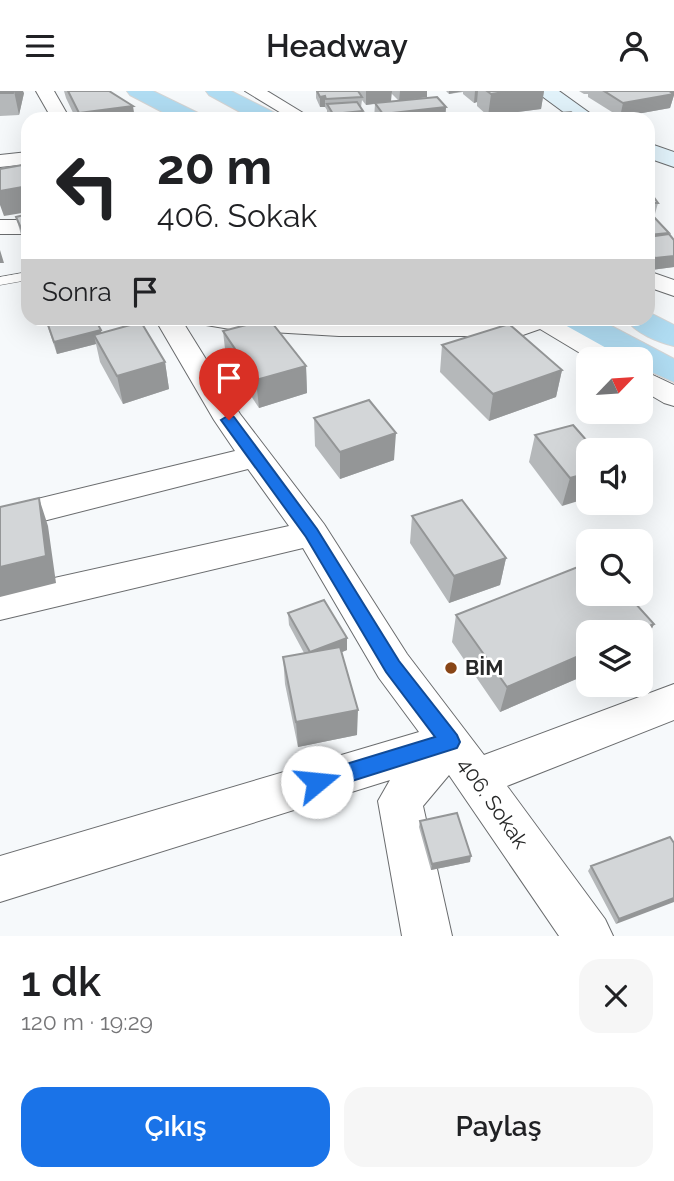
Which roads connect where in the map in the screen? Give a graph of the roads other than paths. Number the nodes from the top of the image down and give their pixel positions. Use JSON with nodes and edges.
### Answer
{"nodes":[{"id":1,"x":44,"y":91,"type":"edge"},
{"id":2,"x":137,"y":91,"type":"edge"},
{"id":3,"x":216,"y":91,"type":"edge"},
{"id":4,"x":254,"y":91,"type":"edge"},
{"id":5,"x":545,"y":91,"type":"edge"},
{"id":6,"x":57,"y":112,"type":"edge"},
{"id":7,"x":178,"y":112,"type":"edge"},
{"id":8,"x":256,"y":112,"type":"edge"},
{"id":9,"x":292,"y":112,"type":"edge"},
{"id":10,"x":576,"y":112,"type":"edge"},
{"id":11,"x":655,"y":153,"type":"edge"},
{"id":12,"x":21,"y":159,"type":"edge"},
{"id":13,"x":674,"y":160,"type":"edge"},
{"id":14,"x":0,"y":161,"type":"edge"},
{"id":15,"x":0,"y":227,"type":"edge"},
{"id":16,"x":21,"y":227,"type":"edge"},
{"id":17,"x":21,"y":277,"type":"edge"},
{"id":18,"x":0,"y":281,"type":"edge"},
{"id":19,"x":655,"y":281,"type":"edge"},
{"id":20,"x":674,"y":289,"type":"edge"},
{"id":21,"x":172,"y":326,"type":"edge"},
{"id":22,"x":323,"y":326,"type":"edge"},
{"id":23,"x":524,"y":326,"type":"edge"},
{"id":24,"x":552,"y":326,"type":"edge"},
{"id":25,"x":589,"y":326,"type":"edge"},
{"id":26,"x":654,"y":326,"type":"edge"},
{"id":27,"x":674,"y":337,"type":"edge"},
{"id":28,"x":589,"y":347,"type":"edge"},
{"id":29,"x":674,"y":372,"type":"edge"},
{"id":30,"x":653,"y":385,"type":"edge"},
{"id":31,"x":674,"y":397,"type":"edge"},
{"id":32,"x":256,"y":456,"type":"junction"},
{"id":33,"x":0,"y":520,"type":"edge"},
{"id":34,"x":312,"y":533,"type":"junction"},
{"id":35,"x":0,"y":605,"type":"edge"},
{"id":36,"x":674,"y":702,"type":"edge"},
{"id":37,"x":450,"y":742,"type":"junction"},
{"id":38,"x":476,"y":778,"type":"junction"},
{"id":39,"x":0,"y":879,"type":"edge"},
{"id":40,"x":426,"y":936,"type":"edge"},
{"id":41,"x":588,"y":936,"type":"edge"}],
"edges":[{"from":1,"to":6,"type":"street"},
{"from":2,"to":7,"type":"highway"},
{"from":3,"to":8,"type":"highway"},
{"from":4,"to":9,"type":"street"},
{"from":5,"to":10,"type":"main road"},
{"from":11,"to":13,"type":"main road"},
{"from":12,"to":14,"type":"street"},
{"from":15,"to":16,"type":"street"},
{"from":17,"to":18,"type":"lane"},
{"from":19,"to":20,"type":"street"},
{"from":21,"to":32,"type":"street","name":"406. Sokak"},
{"from":22,"to":23,"type":"street"},
{"from":24,"to":28,"type":"street"},
{"from":25,"to":29,"type":"highway"},
{"from":26,"to":27,"type":"highway"},
{"from":30,"to":31,"type":"street"},
{"from":32,"to":33,"type":"street"},
{"from":32,"to":34,"type":"street","name":"406. Sokak"},
{"from":34,"to":35,"type":"street"},
{"from":34,"to":37,"type":"street","name":"406. Sokak"},
{"from":36,"to":38,"type":"street"},
{"from":37,"to":38,"type":"street","name":"406. Sokak"},
{"from":37,"to":39,"type":"street"},
{"from":37,"to":40,"type":"street"},
{"from":38,"to":41,"type":"street","name":"406. Sokak"}]}
